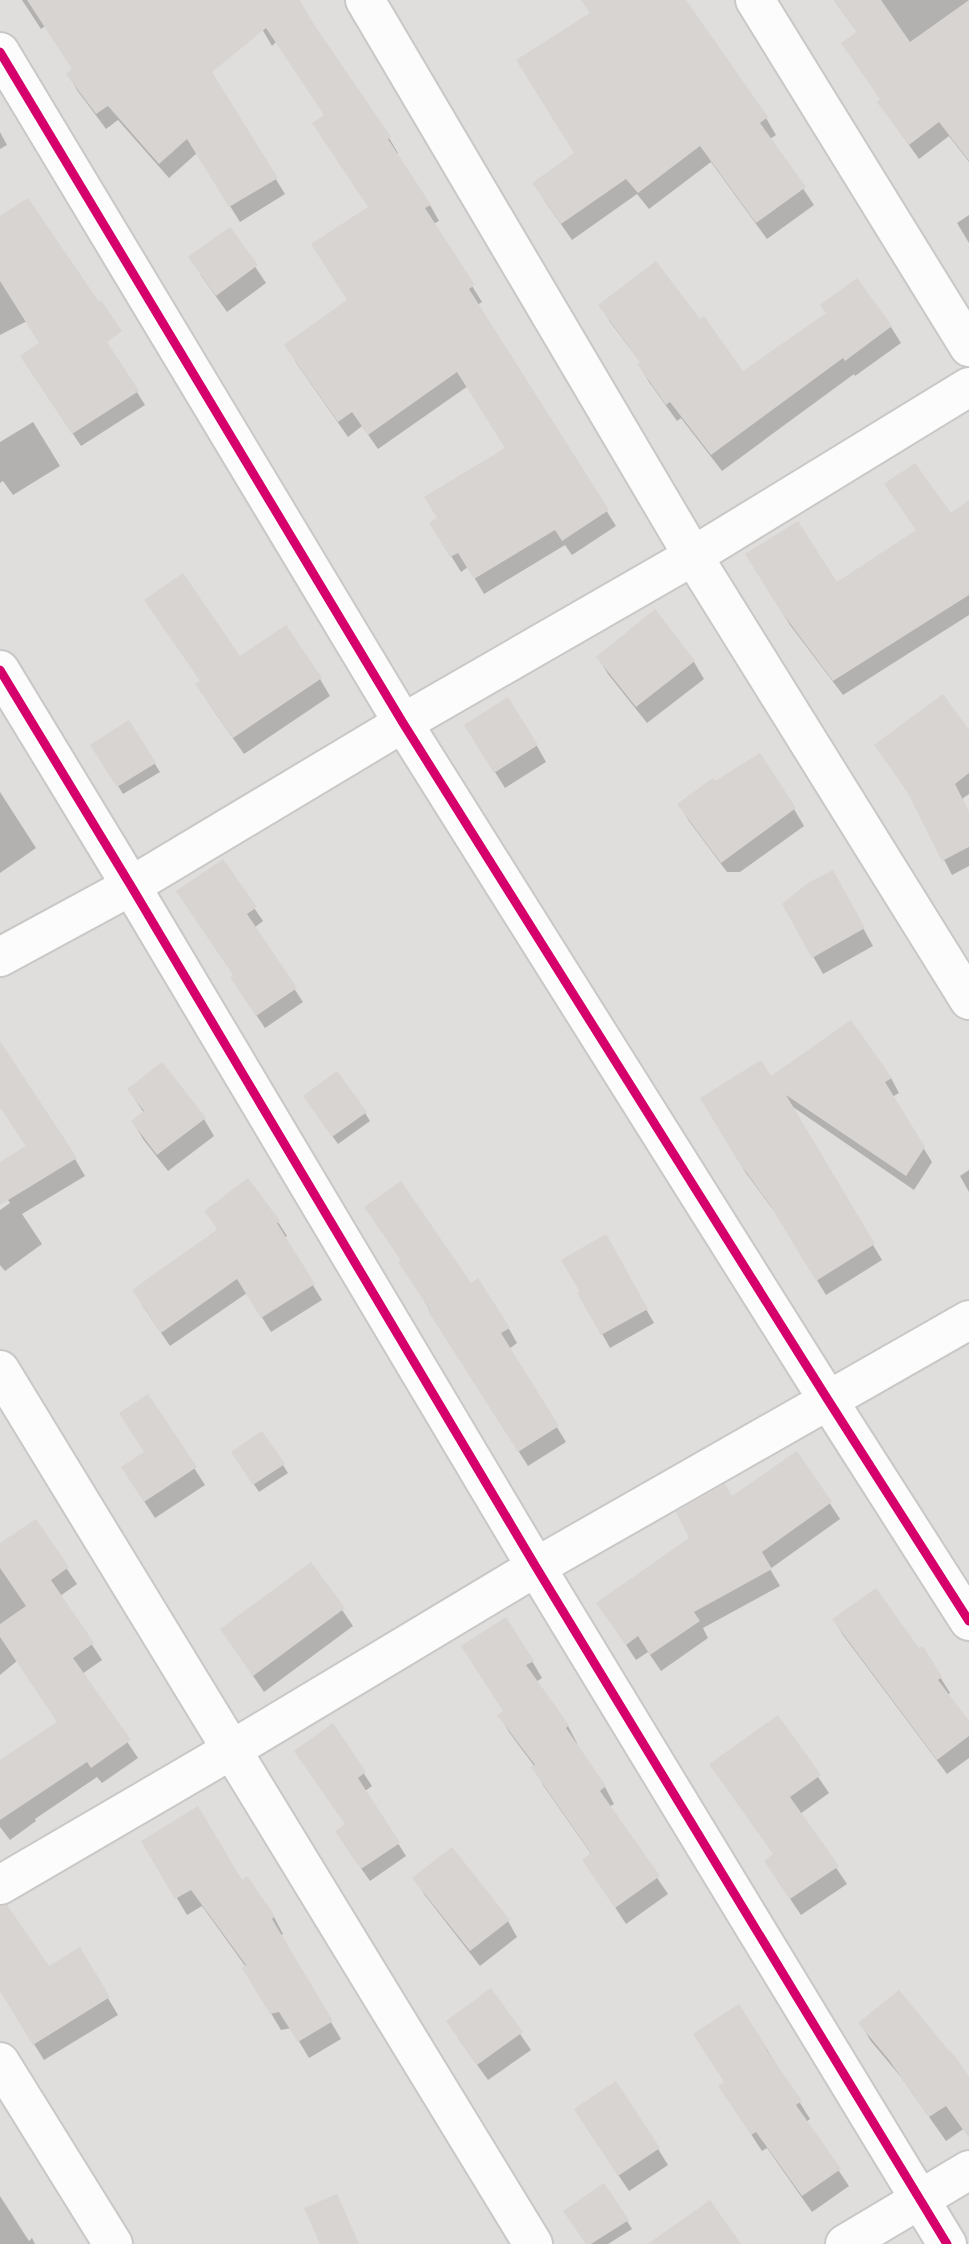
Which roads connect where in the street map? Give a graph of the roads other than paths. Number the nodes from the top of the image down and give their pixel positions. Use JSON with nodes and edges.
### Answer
{"nodes":[{"id":1,"x":365,"y":0,"type":"edge"},
{"id":2,"x":755,"y":0,"type":"edge"},
{"id":3,"x":0,"y":52,"type":"edge"},
{"id":4,"x":969,"y":347,"type":"edge"},
{"id":5,"x":969,"y":387,"type":"edge"},
{"id":6,"x":694,"y":556,"type":"junction"},
{"id":7,"x":0,"y":670,"type":"edge"},
{"id":8,"x":403,"y":723,"type":"junction"},
{"id":9,"x":131,"y":886,"type":"junction"},
{"id":10,"x":0,"y":957,"type":"edge"},
{"id":11,"x":969,"y":1000,"type":"edge"},
{"id":12,"x":969,"y":1320,"type":"edge"},
{"id":13,"x":0,"y":1370,"type":"edge"},
{"id":14,"x":828,"y":1400,"type":"junction"},
{"id":15,"x":536,"y":1567,"type":"junction"},
{"id":16,"x":969,"y":1621,"type":"edge"},
{"id":17,"x":233,"y":1749,"type":"junction"},
{"id":18,"x":0,"y":1885,"type":"edge"},
{"id":19,"x":0,"y":2063,"type":"edge"},
{"id":20,"x":969,"y":2170,"type":"edge"},
{"id":21,"x":920,"y":2200,"type":"junction"},
{"id":22,"x":113,"y":2244,"type":"edge"},
{"id":23,"x":533,"y":2244,"type":"edge"},
{"id":24,"x":845,"y":2244,"type":"edge"},
{"id":25,"x":947,"y":2244,"type":"edge"}],
"edges":[{"from":1,"to":6,"type":"street"},
{"from":2,"to":4,"type":"street"},
{"from":3,"to":8,"type":"street"},
{"from":5,"to":6,"type":"street"},
{"from":6,"to":8,"type":"street"},
{"from":6,"to":11,"type":"street"},
{"from":7,"to":9,"type":"street"},
{"from":8,"to":9,"type":"street"},
{"from":8,"to":14,"type":"street"},
{"from":9,"to":10,"type":"street"},
{"from":9,"to":15,"type":"street"},
{"from":12,"to":14,"type":"street"},
{"from":13,"to":17,"type":"street"},
{"from":14,"to":15,"type":"street"},
{"from":14,"to":16,"type":"street"},
{"from":15,"to":17,"type":"street"},
{"from":15,"to":21,"type":"street"},
{"from":17,"to":18,"type":"street"},
{"from":17,"to":23,"type":"street"},
{"from":19,"to":22,"type":"street"},
{"from":20,"to":21,"type":"street"},
{"from":21,"to":24,"type":"street"},
{"from":21,"to":25,"type":"street"}]}
